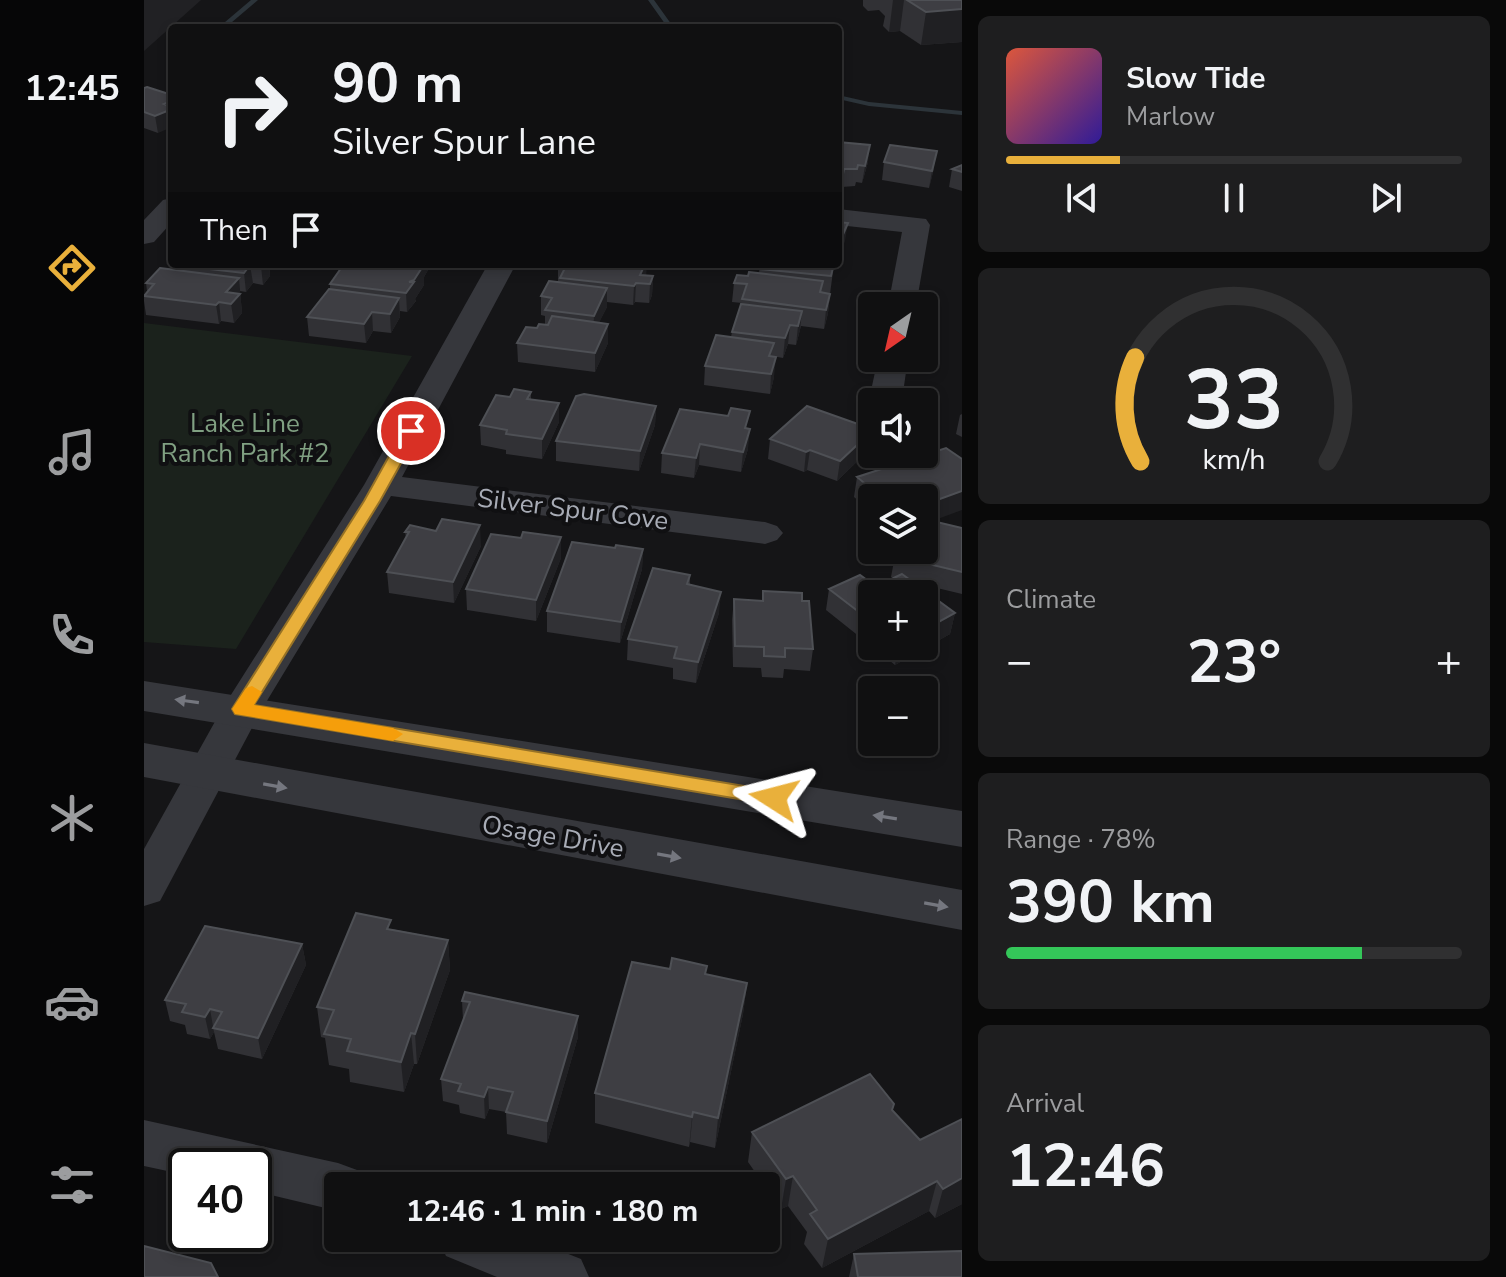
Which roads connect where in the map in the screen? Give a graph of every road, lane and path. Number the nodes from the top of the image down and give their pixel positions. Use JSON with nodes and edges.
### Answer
{"nodes":[{"id":1,"x":168,"y":210,"type":"edge"},
{"id":2,"x":842,"y":217,"type":"edge"},
{"id":3,"x":144,"y":236,"type":"edge"},
{"id":4,"x":500,"y":268,"type":"edge"},
{"id":5,"x":905,"y":292,"type":"edge"},
{"id":6,"x":381,"y":485,"type":"junction"},
{"id":7,"x":765,"y":533,"type":"dead end"},
{"id":8,"x":144,"y":696,"type":"edge"},
{"id":9,"x":242,"y":709,"type":"junction"},
{"id":10,"x":144,"y":760,"type":"edge"},
{"id":11,"x":205,"y":773,"type":"junction"},
{"id":12,"x":962,"y":829,"type":"edge"},
{"id":13,"x":144,"y":889,"type":"edge"},
{"id":14,"x":962,"y":910,"type":"edge"},
{"id":15,"x":144,"y":1143,"type":"edge"},
{"id":16,"x":168,"y":1148,"type":"edge"},
{"id":17,"x":272,"y":1172,"type":"edge"},
{"id":18,"x":324,"y":1184,"type":"edge"},
{"id":19,"x":499,"y":1252,"type":"edge"},
{"id":20,"x":561,"y":1277,"type":"edge"}],
"edges":[{"from":1,"to":3,"type":"street"},
{"from":2,"to":5,"type":"street"},
{"from":4,"to":6,"type":"street"},
{"from":6,"to":7,"type":"street","name":"Silver Spur Cove"},
{"from":6,"to":9,"type":"street"},
{"from":9,"to":8,"type":"street","one_way":true},
{"from":9,"to":11,"type":"street"},
{"from":12,"to":9,"type":"street","one_way":true},
{"from":10,"to":11,"type":"street","name":"Osage Drive"},
{"from":11,"to":13,"type":"street"},
{"from":11,"to":14,"type":"street","name":"Osage Drive","one_way":true},
{"from":15,"to":16,"type":"street"},
{"from":17,"to":18,"type":"street"},
{"from":19,"to":20,"type":"street"}]}
